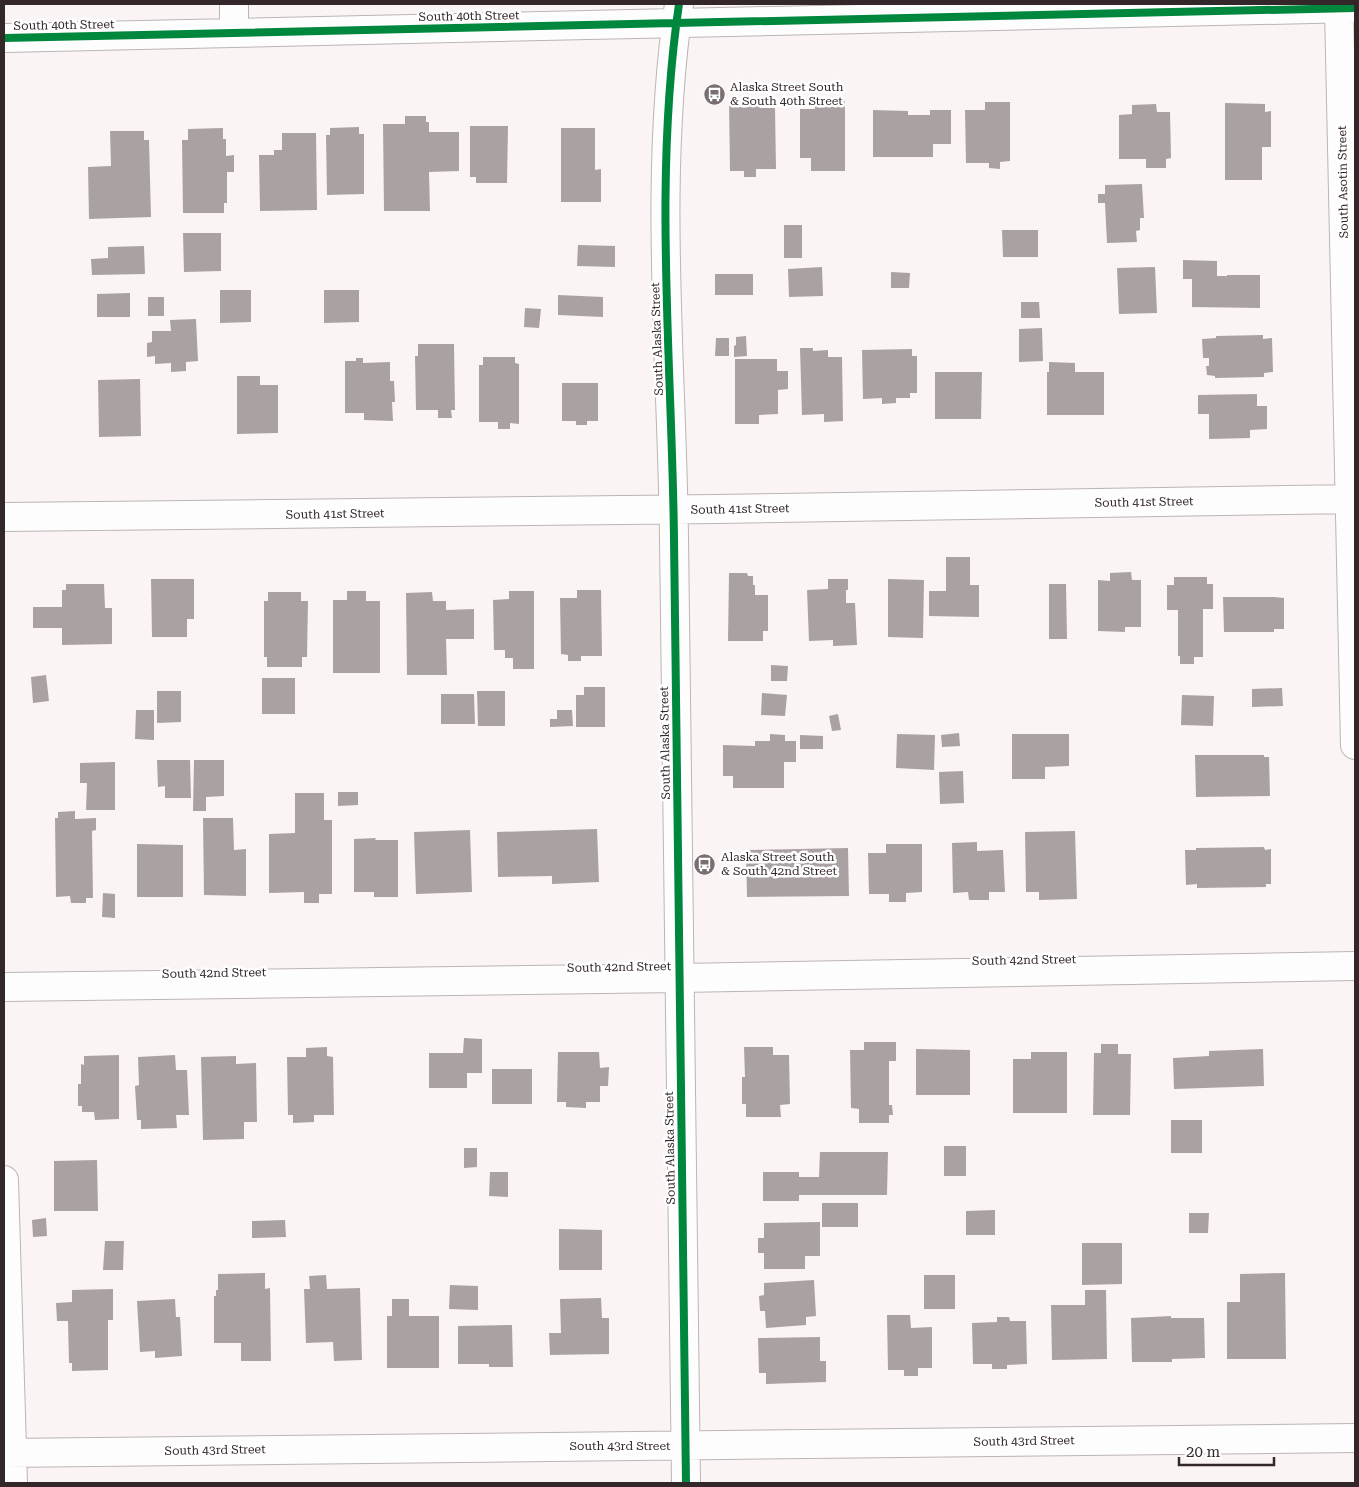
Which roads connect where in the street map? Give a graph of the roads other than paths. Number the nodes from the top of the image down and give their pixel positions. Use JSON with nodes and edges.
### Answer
{"nodes":[{"id":1,"x":234,"y":4,"type":"edge"},
{"id":2,"x":1186,"y":8,"type":"edge"},
{"id":3,"x":1347,"y":8,"type":"edge"},
{"id":4,"x":678,"y":13,"type":"edge"},
{"id":5,"x":234,"y":33,"type":"junction"},
{"id":6,"x":4,"y":38,"type":"edge"},
{"id":7,"x":1352,"y":499,"type":"edge"},
{"id":8,"x":674,"y":510,"type":"junction"},
{"id":9,"x":4,"y":517,"type":"edge"},
{"id":10,"x":1355,"y":745,"type":"edge"},
{"id":11,"x":1355,"y":966,"type":"edge"},
{"id":12,"x":679,"y":978,"type":"junction"},
{"id":13,"x":4,"y":987,"type":"edge"},
{"id":14,"x":4,"y":1180,"type":"edge"},
{"id":15,"x":1355,"y":1438,"type":"edge"},
{"id":16,"x":685,"y":1445,"type":"junction"},
{"id":17,"x":8,"y":1453,"type":"edge"},
{"id":18,"x":13,"y":1483,"type":"edge"},
{"id":19,"x":686,"y":1483,"type":"edge"}],
"edges":[{"from":1,"to":5,"type":"street"},
{"from":2,"to":3,"type":"street","name":"South 40th Street"},
{"from":2,"to":4,"type":"street","name":"South 40th Street"},
{"from":3,"to":7,"type":"street","name":"South Asotin Street"},
{"from":4,"to":5,"type":"street","name":"South 40th Street"},
{"from":4,"to":8,"type":"street","name":"South Alaska Street"},
{"from":5,"to":6,"type":"street","name":"South 40th Street"},
{"from":7,"to":8,"type":"street","name":"South 41st Street"},
{"from":7,"to":10,"type":"street","name":"South Asotin Street"},
{"from":8,"to":9,"type":"street","name":"South 41st Street"},
{"from":8,"to":12,"type":"street","name":"South Alaska Street"},
{"from":11,"to":12,"type":"street","name":"South 42nd Street"},
{"from":12,"to":13,"type":"street","name":"South 42nd Street"},
{"from":12,"to":16,"type":"street","name":"South Alaska Street"},
{"from":14,"to":17,"type":"street"},
{"from":15,"to":16,"type":"street","name":"South 43rd Street"},
{"from":16,"to":17,"type":"street","name":"South 43rd Street"},
{"from":16,"to":19,"type":"street","name":"South Alaska Street"},
{"from":17,"to":18,"type":"street"}]}
